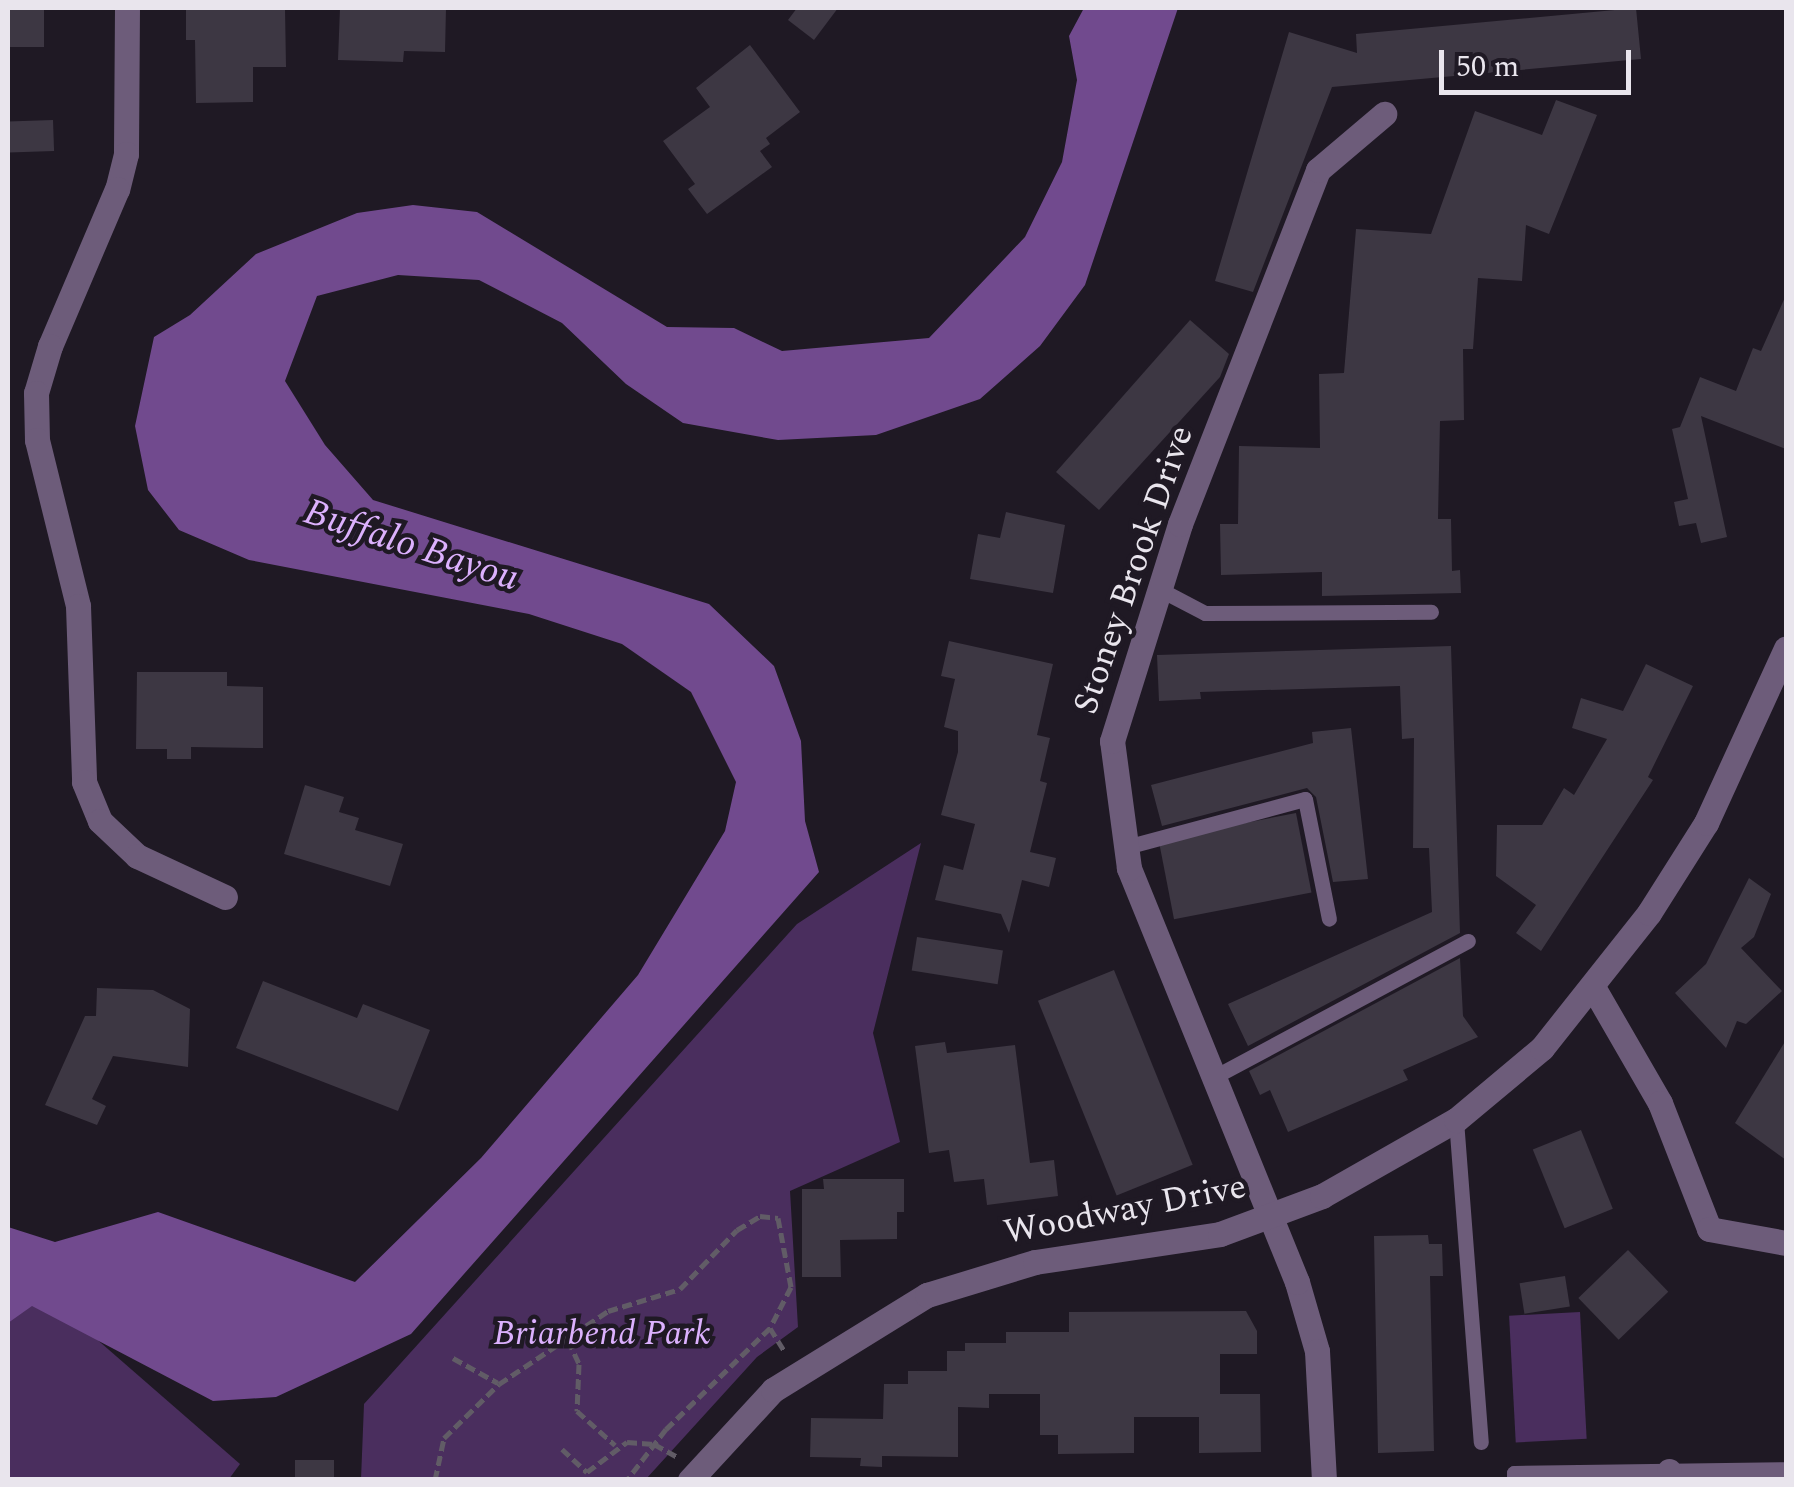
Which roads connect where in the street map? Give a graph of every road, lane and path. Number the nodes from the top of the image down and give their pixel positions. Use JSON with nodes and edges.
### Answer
{"nodes":[{"id":1,"x":127,"y":8,"type":"edge"},
{"id":2,"x":1384,"y":114,"type":"dead end"},
{"id":3,"x":1159,"y":590,"type":"junction"},
{"id":4,"x":1431,"y":612,"type":"dead end"},
{"id":5,"x":1786,"y":648,"type":"edge"},
{"id":6,"x":1126,"y":847,"type":"junction"},
{"id":7,"x":225,"y":897,"type":"dead end"},
{"id":8,"x":1330,"y":919,"type":"dead end"},
{"id":9,"x":1468,"y":941,"type":"dead end"},
{"id":10,"x":1593,"y":987,"type":"junction"},
{"id":11,"x":1214,"y":1077,"type":"junction"},
{"id":12,"x":1456,"y":1120,"type":"junction"},
{"id":13,"x":1271,"y":1216,"type":"junction"},
{"id":14,"x":1786,"y":1243,"type":"edge"},
{"id":15,"x":770,"y":1328,"type":"junction"},
{"id":16,"x":568,"y":1340,"type":"junction"},
{"id":17,"x":452,"y":1358,"type":"dead end"},
{"id":18,"x":797,"y":1372,"type":"junction"},
{"id":19,"x":499,"y":1384,"type":"junction"},
{"id":20,"x":1481,"y":1442,"type":"dead end"},
{"id":21,"x":654,"y":1444,"type":"junction"},
{"id":22,"x":615,"y":1446,"type":"junction"},
{"id":23,"x":562,"y":1449,"type":"dead end"},
{"id":24,"x":1786,"y":1469,"type":"edge"},
{"id":25,"x":1669,"y":1475,"type":"edge"},
{"id":26,"x":694,"y":1476,"type":"edge"},
{"id":27,"x":435,"y":1480,"type":"edge"},
{"id":28,"x":627,"y":1480,"type":"edge"},
{"id":29,"x":1324,"y":1480,"type":"edge"},
{"id":30,"x":1514,"y":1480,"type":"edge"}],
"edges":[{"from":1,"to":7,"type":"street"},
{"from":2,"to":3,"type":"street","name":"Stoney Brook Drive"},
{"from":3,"to":4,"type":"lane"},
{"from":3,"to":6,"type":"street","name":"Stoney Brook Drive"},
{"from":5,"to":10,"type":"street","name":"Woodway Drive"},
{"from":6,"to":8,"type":"lane"},
{"from":6,"to":11,"type":"street","name":"Stoney Brook Drive"},
{"from":9,"to":11,"type":"lane"},
{"from":10,"to":12,"type":"street","name":"Woodway Drive"},
{"from":10,"to":14,"type":"street"},
{"from":11,"to":13,"type":"street","name":"Stoney Brook Drive"},
{"from":12,"to":13,"type":"street","name":"Woodway Drive"},
{"from":12,"to":20,"type":"lane"},
{"from":13,"to":18,"type":"street","name":"Woodway Drive"},
{"from":13,"to":29,"type":"street","name":"Stoney Brook Drive"},
{"from":15,"to":16,"type":"path"},
{"from":15,"to":18,"type":"path"},
{"from":15,"to":21,"type":"path"},
{"from":16,"to":19,"type":"path"},
{"from":16,"to":22,"type":"path"},
{"from":17,"to":19,"type":"path"},
{"from":18,"to":26,"type":"street","name":"Woodway Drive"},
{"from":19,"to":27,"type":"path"},
{"from":21,"to":22,"type":"path"},
{"from":21,"to":26,"type":"path"},
{"from":21,"to":28,"type":"path"},
{"from":22,"to":23,"type":"path"},
{"from":24,"to":25,"type":"lane"},
{"from":25,"to":30,"type":"lane"}]}
